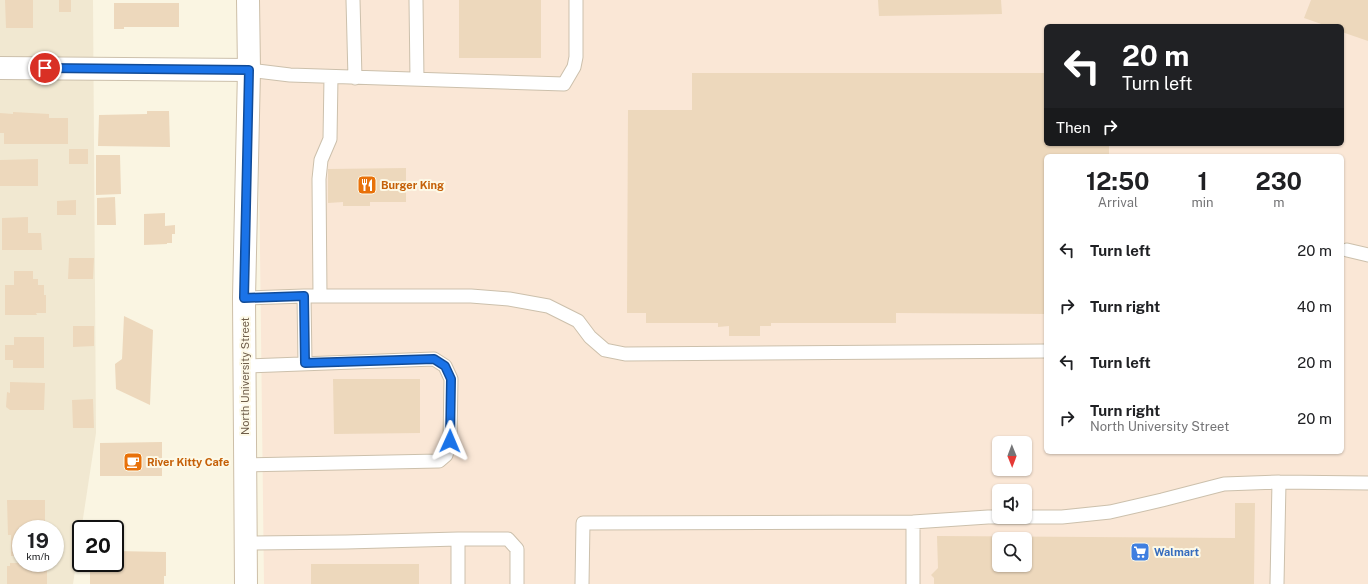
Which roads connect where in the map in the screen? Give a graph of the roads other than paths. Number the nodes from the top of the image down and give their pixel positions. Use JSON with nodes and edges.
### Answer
{"nodes":[{"id":1,"x":248,"y":0,"type":"edge"},
{"id":2,"x":353,"y":0,"type":"edge"},
{"id":3,"x":416,"y":0,"type":"edge"},
{"id":4,"x":576,"y":0,"type":"edge"},
{"id":5,"x":0,"y":68,"type":"edge"},
{"id":6,"x":249,"y":70,"type":"junction"},
{"id":7,"x":331,"y":77,"type":"junction"},
{"id":8,"x":355,"y":78,"type":"junction"},
{"id":9,"x":417,"y":79,"type":"junction"},
{"id":10,"x":1346,"y":250,"type":"dead end"},
{"id":11,"x":1368,"y":255,"type":"edge"},
{"id":12,"x":304,"y":296,"type":"junction"},
{"id":13,"x":320,"y":296,"type":"junction"},
{"id":14,"x":244,"y":298,"type":"junction"},
{"id":15,"x":1044,"y":351,"type":"edge"},
{"id":16,"x":305,"y":363,"type":"junction"},
{"id":17,"x":245,"y":366,"type":"junction"},
{"id":18,"x":246,"y":465,"type":"junction"},
{"id":19,"x":1279,"y":482,"type":"junction"},
{"id":20,"x":1368,"y":483,"type":"edge"},
{"id":21,"x":913,"y":522,"type":"junction"},
{"id":22,"x":458,"y":539,"type":"junction"},
{"id":23,"x":246,"y":543,"type":"junction"},
{"id":24,"x":246,"y":584,"type":"edge"},
{"id":25,"x":458,"y":584,"type":"edge"},
{"id":26,"x":517,"y":584,"type":"edge"},
{"id":27,"x":582,"y":584,"type":"edge"},
{"id":28,"x":913,"y":584,"type":"edge"},
{"id":29,"x":1277,"y":584,"type":"edge"}],
"edges":[{"from":1,"to":6,"type":"main road","name":"North University Street"},
{"from":2,"to":8,"type":"lane"},
{"from":3,"to":9,"type":"lane"},
{"from":4,"to":9,"type":"lane"},
{"from":5,"to":6,"type":"main road"},
{"from":6,"to":7,"type":"lane"},
{"from":6,"to":14,"type":"main road","name":"North University Street"},
{"from":7,"to":8,"type":"lane"},
{"from":7,"to":13,"type":"lane"},
{"from":8,"to":9,"type":"lane"},
{"from":10,"to":11,"type":"lane"},
{"from":12,"to":13,"type":"lane"},
{"from":12,"to":14,"type":"lane"},
{"from":12,"to":16,"type":"lane"},
{"from":13,"to":15,"type":"lane"},
{"from":14,"to":17,"type":"main road","name":"North University Street"},
{"from":16,"to":17,"type":"lane"},
{"from":16,"to":18,"type":"lane"},
{"from":17,"to":18,"type":"main road","name":"North University Street"},
{"from":18,"to":23,"type":"main road","name":"North University Street"},
{"from":19,"to":20,"type":"lane"},
{"from":19,"to":21,"type":"lane"},
{"from":19,"to":29,"type":"lane"},
{"from":21,"to":27,"type":"lane"},
{"from":21,"to":28,"type":"lane"},
{"from":22,"to":23,"type":"lane"},
{"from":22,"to":25,"type":"lane"},
{"from":22,"to":26,"type":"lane"},
{"from":23,"to":24,"type":"main road","name":"North University Street"}]}
